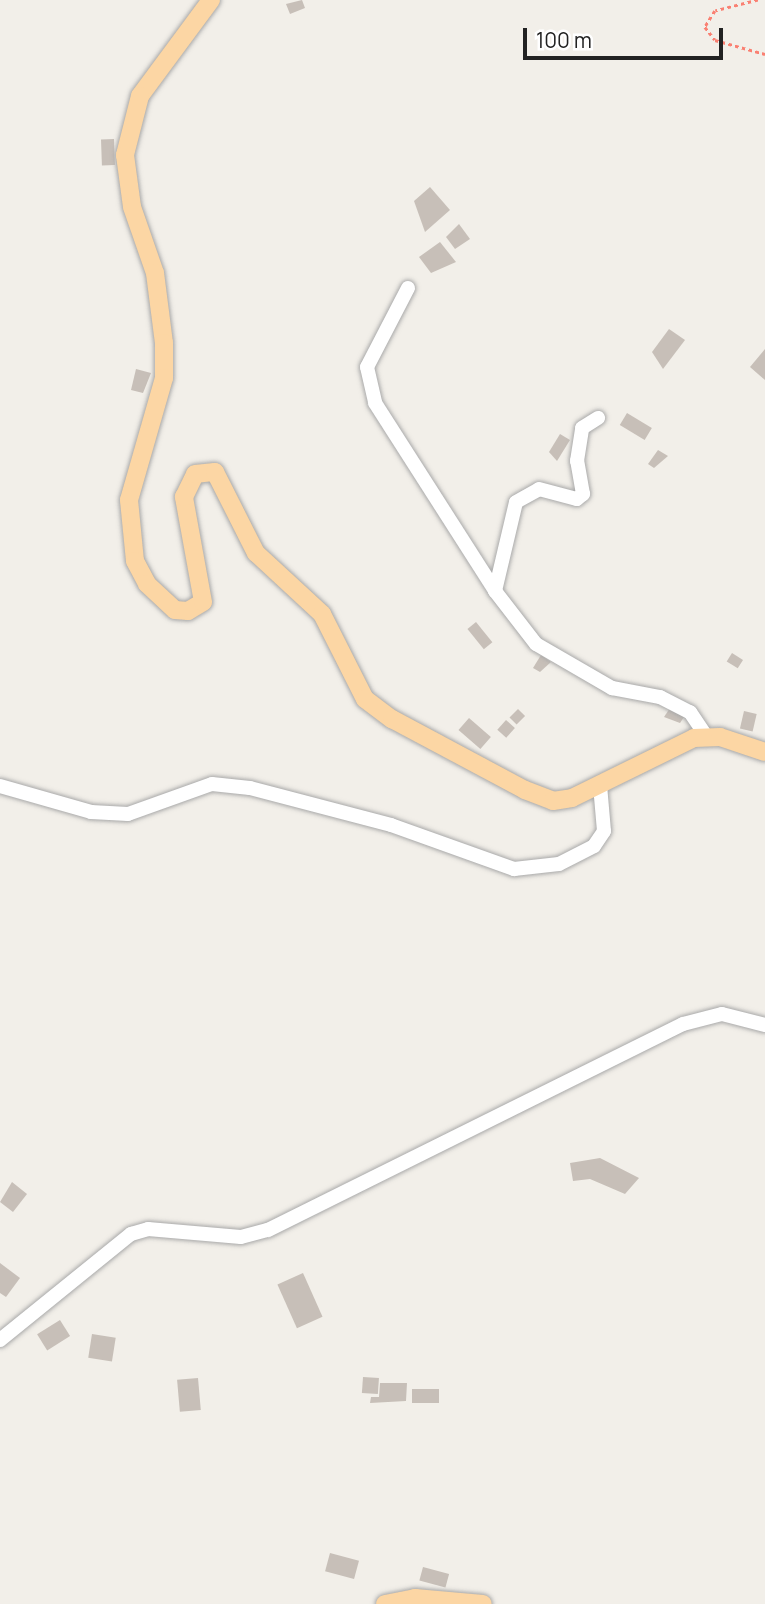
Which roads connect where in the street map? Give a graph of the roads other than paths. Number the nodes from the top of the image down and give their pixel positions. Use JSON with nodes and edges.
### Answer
{"nodes":[{"id":1,"x":211,"y":0,"type":"edge"},
{"id":2,"x":408,"y":288,"type":"dead end"},
{"id":3,"x":598,"y":418,"type":"dead end"},
{"id":4,"x":495,"y":591,"type":"junction"},
{"id":5,"x":706,"y":736,"type":"junction"},
{"id":6,"x":765,"y":752,"type":"edge"},
{"id":7,"x":600,"y":785,"type":"junction"},
{"id":8,"x":0,"y":786,"type":"edge"},
{"id":9,"x":765,"y":1025,"type":"edge"},
{"id":10,"x":0,"y":1340,"type":"edge"},
{"id":11,"x":385,"y":1604,"type":"edge"},
{"id":12,"x":483,"y":1604,"type":"edge"}],
"edges":[{"from":1,"to":7,"type":"main road"},
{"from":2,"to":4,"type":"street"},
{"from":3,"to":4,"type":"street"},
{"from":4,"to":5,"type":"street"},
{"from":5,"to":6,"type":"main road"},
{"from":5,"to":7,"type":"main road"},
{"from":7,"to":8,"type":"street"},
{"from":9,"to":10,"type":"street"},
{"from":11,"to":12,"type":"main road"}]}
